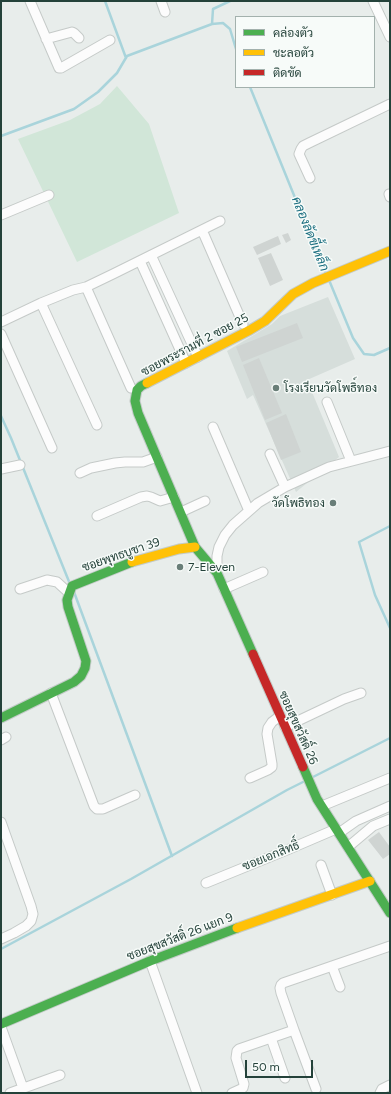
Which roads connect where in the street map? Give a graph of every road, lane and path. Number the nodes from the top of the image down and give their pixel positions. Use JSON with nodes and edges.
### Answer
{"nodes":[{"id":1,"x":30,"y":1,"type":"edge"},
{"id":2,"x":161,"y":1,"type":"edge"},
{"id":3,"x":374,"y":1,"type":"edge"},
{"id":4,"x":165,"y":12,"type":"dead end"},
{"id":5,"x":390,"y":37,"type":"edge"},
{"id":6,"x":79,"y":38,"type":"dead end"},
{"id":7,"x":46,"y":39,"type":"junction"},
{"id":8,"x":110,"y":40,"type":"dead end"},
{"id":9,"x":390,"y":104,"type":"edge"},
{"id":10,"x":310,"y":178,"type":"dead end"},
{"id":11,"x":49,"y":195,"type":"dead end"},
{"id":12,"x":1,"y":215,"type":"edge"},
{"id":13,"x":220,"y":221,"type":"dead end"},
{"id":14,"x":202,"y":230,"type":"junction"},
{"id":15,"x":390,"y":251,"type":"edge"},
{"id":16,"x":151,"y":255,"type":"junction"},
{"id":17,"x":140,"y":261,"type":"junction"},
{"id":18,"x":86,"y":287,"type":"junction"},
{"id":19,"x":42,"y":303,"type":"junction"},
{"id":20,"x":176,"y":310,"type":"junction"},
{"id":21,"x":164,"y":315,"type":"junction"},
{"id":22,"x":1,"y":322,"type":"edge"},
{"id":23,"x":243,"y":324,"type":"dead end"},
{"id":24,"x":1,"y":334,"type":"edge"},
{"id":25,"x":198,"y":357,"type":"junction"},
{"id":26,"x":186,"y":363,"type":"junction"},
{"id":27,"x":131,"y":388,"type":"dead end"},
{"id":28,"x":327,"y":402,"type":"dead end"},
{"id":29,"x":97,"y":425,"type":"dead end"},
{"id":30,"x":213,"y":427,"type":"dead end"},
{"id":31,"x":52,"y":448,"type":"dead end"},
{"id":32,"x":390,"y":452,"type":"edge"},
{"id":33,"x":270,"y":454,"type":"dead end"},
{"id":34,"x":157,"y":457,"type":"junction"},
{"id":35,"x":352,"y":461,"type":"junction"},
{"id":36,"x":20,"y":465,"type":"dead end"},
{"id":37,"x":1,"y":470,"type":"edge"},
{"id":38,"x":80,"y":473,"type":"dead end"},
{"id":39,"x":285,"y":487,"type":"junction"},
{"id":40,"x":174,"y":497,"type":"junction"},
{"id":41,"x":205,"y":501,"type":"dead end"},
{"id":42,"x":249,"y":511,"type":"junction"},
{"id":43,"x":181,"y":512,"type":"junction"},
{"id":44,"x":97,"y":516,"type":"dead end"},
{"id":45,"x":196,"y":547,"type":"junction"},
{"id":46,"x":218,"y":572,"type":"junction"},
{"id":47,"x":263,"y":572,"type":"dead end"},
{"id":48,"x":20,"y":589,"type":"dead end"},
{"id":49,"x":224,"y":589,"type":"junction"},
{"id":50,"x":69,"y":593,"type":"junction"},
{"id":51,"x":51,"y":693,"type":"junction"},
{"id":52,"x":361,"y":693,"type":"dead end"},
{"id":53,"x":280,"y":716,"type":"junction"},
{"id":54,"x":1,"y":718,"type":"edge"},
{"id":55,"x":285,"y":727,"type":"junction"},
{"id":56,"x":250,"y":778,"type":"dead end"},
{"id":57,"x":390,"y":778,"type":"edge"},
{"id":58,"x":135,"y":795,"type":"dead end"},
{"id":59,"x":319,"y":802,"type":"junction"},
{"id":60,"x":389,"y":809,"type":"edge"},
{"id":61,"x":390,"y":819,"type":"edge"},
{"id":62,"x":1,"y":822,"type":"edge"},
{"id":63,"x":338,"y":831,"type":"junction"},
{"id":64,"x":348,"y":846,"type":"junction"},
{"id":65,"x":321,"y":865,"type":"dead end"},
{"id":66,"x":370,"y":882,"type":"junction"},
{"id":67,"x":206,"y":883,"type":"dead end"},
{"id":68,"x":332,"y":895,"type":"junction"},
{"id":69,"x":390,"y":914,"type":"edge"},
{"id":70,"x":1,"y":939,"type":"edge"},
{"id":71,"x":390,"y":946,"type":"edge"},
{"id":72,"x":150,"y":961,"type":"junction"},
{"id":73,"x":332,"y":966,"type":"junction"},
{"id":74,"x":340,"y":987,"type":"dead end"},
{"id":75,"x":1,"y":1025,"type":"edge"},
{"id":76,"x":294,"y":1030,"type":"junction"},
{"id":77,"x":271,"y":1038,"type":"junction"},
{"id":78,"x":60,"y":1075,"type":"dead end"},
{"id":79,"x":285,"y":1078,"type":"dead end"},
{"id":80,"x":390,"y":1085,"type":"edge"},
{"id":81,"x":23,"y":1088,"type":"junction"},
{"id":82,"x":316,"y":1089,"type":"dead end"},
{"id":83,"x":10,"y":1093,"type":"edge"},
{"id":84,"x":197,"y":1093,"type":"edge"},
{"id":85,"x":232,"y":1093,"type":"edge"},
{"id":86,"x":380,"y":1093,"type":"edge"}],
"edges":[{"from":1,"to":7,"type":"street"},
{"from":2,"to":4,"type":"street"},
{"from":3,"to":5,"type":"street"},
{"from":6,"to":7,"type":"street"},
{"from":7,"to":8,"type":"street"},
{"from":9,"to":10,"type":"street"},
{"from":11,"to":12,"type":"street"},
{"from":13,"to":14,"type":"street"},
{"from":14,"to":16,"type":"street"},
{"from":14,"to":23,"type":"street"},
{"from":15,"to":25,"type":"street","name":"ซอยพระรามที่ 2 ซอย 25"},
{"from":16,"to":17,"type":"street"},
{"from":16,"to":20,"type":"street"},
{"from":17,"to":18,"type":"street"},
{"from":17,"to":21,"type":"street"},
{"from":18,"to":19,"type":"street"},
{"from":18,"to":27,"type":"street"},
{"from":19,"to":22,"type":"street"},
{"from":19,"to":29,"type":"street"},
{"from":20,"to":21,"type":"street"},
{"from":20,"to":25,"type":"street"},
{"from":21,"to":26,"type":"street"},
{"from":24,"to":31,"type":"street"},
{"from":25,"to":26,"type":"street","name":"ซอยพระรามที่ 2 ซอย 25"},
{"from":26,"to":34,"type":"street","name":"ซอยพระรามที่ 2 ซอย 25"},
{"from":28,"to":35,"type":"street"},
{"from":30,"to":42,"type":"street"},
{"from":32,"to":35,"type":"street"},
{"from":33,"to":39,"type":"street"},
{"from":34,"to":38,"type":"street"},
{"from":34,"to":40,"type":"street","name":"ซอยพระรามที่ 2 ซอย 25"},
{"from":35,"to":39,"type":"street"},
{"from":36,"to":37,"type":"street"},
{"from":39,"to":42,"type":"street"},
{"from":40,"to":43,"type":"street","name":"ซอยพระรามที่ 2 ซอย 25"},
{"from":40,"to":44,"type":"street"},
{"from":41,"to":43,"type":"street"},
{"from":42,"to":46,"type":"street"},
{"from":43,"to":45,"type":"street","name":"ซอยพระรามที่ 2 ซอย 25"},
{"from":45,"to":46,"type":"street","name":"ซอยสุขสวัสดิ์ 26"},
{"from":45,"to":50,"type":"street","name":"ซอยพุทธบูชา 39"},
{"from":46,"to":49,"type":"street","name":"ซอยสุขสวัสดิ์ 26"},
{"from":47,"to":49,"type":"street"},
{"from":48,"to":50,"type":"street"},
{"from":49,"to":53,"type":"street","name":"ซอยสุขสวัสดิ์ 26"},
{"from":50,"to":51,"type":"street"},
{"from":51,"to":54,"type":"street"},
{"from":51,"to":58,"type":"street"},
{"from":52,"to":55,"type":"street"},
{"from":53,"to":55,"type":"street","name":"ซอยสุขสวัสดิ์ 26"},
{"from":53,"to":56,"type":"street"},
{"from":55,"to":59,"type":"street","name":"ซอยสุขสวัสดิ์ 26"},
{"from":57,"to":59,"type":"street"},
{"from":59,"to":63,"type":"street","name":"ซอยสุขสวัสดิ์ 26"},
{"from":60,"to":63,"type":"street","name":"ซอยเอกสิทธิ์"},
{"from":61,"to":64,"type":"street"},
{"from":62,"to":70,"type":"street"},
{"from":63,"to":64,"type":"street","name":"ซอยสุขสวัสดิ์ 26"},
{"from":63,"to":67,"type":"street","name":"ซอยเอกสิทธิ์"},
{"from":64,"to":66,"type":"street","name":"ซอยสุขสวัสดิ์ 26"},
{"from":65,"to":68,"type":"street"},
{"from":66,"to":68,"type":"street","name":"ซอยสุขสวัสดิ์ 26 แยก 9"},
{"from":66,"to":69,"type":"street","name":"ซอยสุขสวัสดิ์ 26"},
{"from":68,"to":72,"type":"street","name":"ซอยสุขสวัสดิ์ 26 แยก 9"},
{"from":71,"to":73,"type":"street"},
{"from":72,"to":75,"type":"street","name":"ซอยสุขสวัสดิ์ 26 แยก 9"},
{"from":72,"to":84,"type":"street"},
{"from":73,"to":74,"type":"street"},
{"from":73,"to":76,"type":"street"},
{"from":75,"to":81,"type":"street"},
{"from":76,"to":77,"type":"street"},
{"from":76,"to":82,"type":"street"},
{"from":77,"to":79,"type":"street"},
{"from":77,"to":85,"type":"street"},
{"from":78,"to":81,"type":"street"},
{"from":80,"to":86,"type":"street"},
{"from":81,"to":83,"type":"street"}]}
